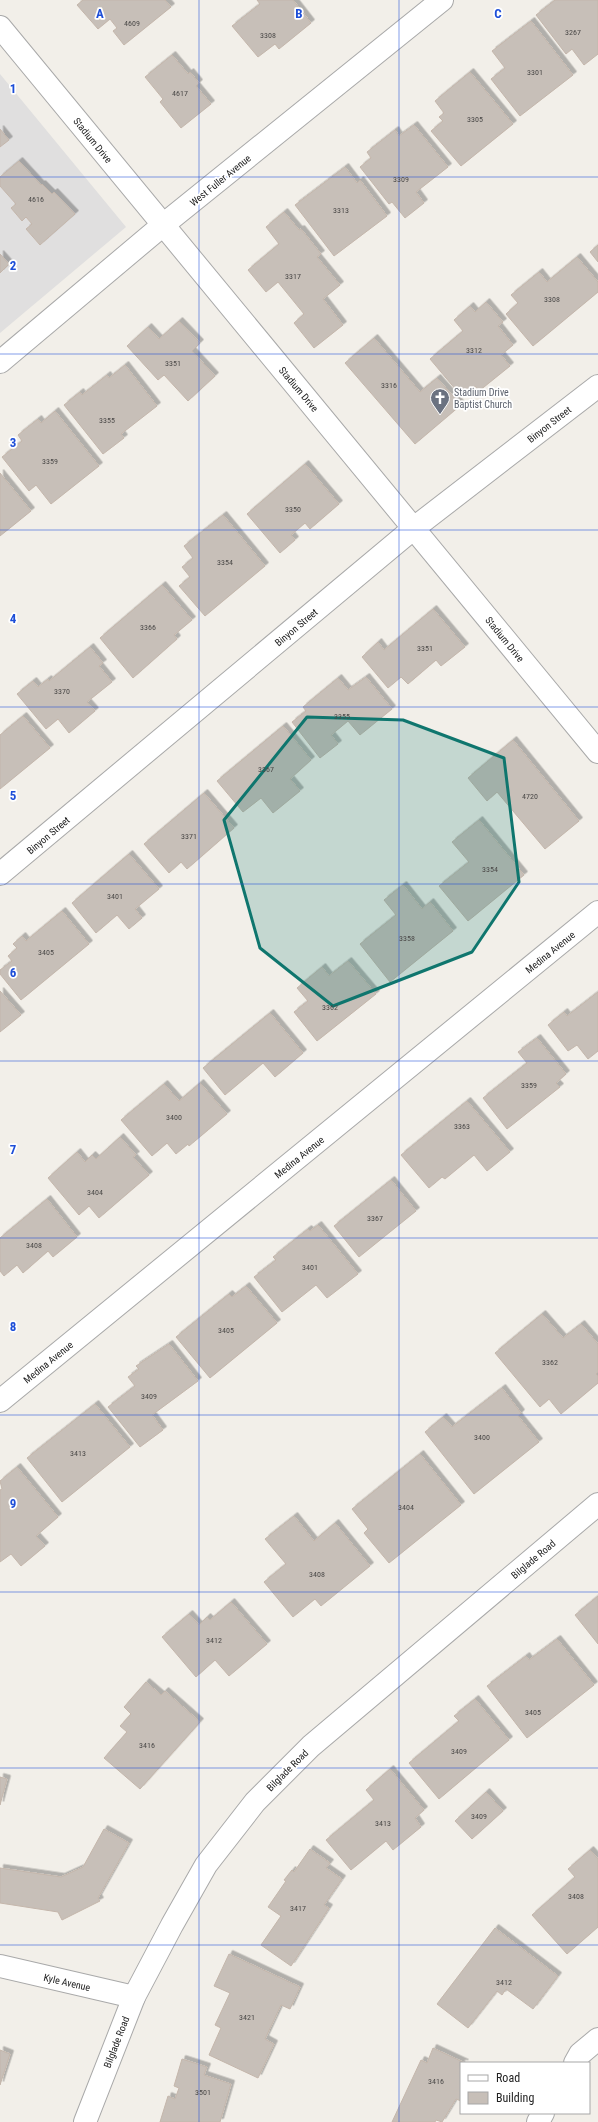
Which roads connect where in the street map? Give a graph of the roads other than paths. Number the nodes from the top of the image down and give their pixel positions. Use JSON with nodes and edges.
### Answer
{"nodes":[{"id":1,"x":442,"y":0,"type":"edge"},
{"id":2,"x":0,"y":27,"type":"edge"},
{"id":3,"x":163,"y":225,"type":"junction"},
{"id":4,"x":0,"y":362,"type":"edge"},
{"id":5,"x":598,"y":386,"type":"edge"},
{"id":6,"x":414,"y":528,"type":"junction"},
{"id":7,"x":598,"y":752,"type":"edge"},
{"id":8,"x":0,"y":874,"type":"edge"},
{"id":9,"x":598,"y":912,"type":"edge"},
{"id":10,"x":0,"y":1401,"type":"edge"},
{"id":11,"x":598,"y":1504,"type":"edge"},
{"id":12,"x":0,"y":1966,"type":"edge"},
{"id":13,"x":134,"y":1997,"type":"junction"},
{"id":14,"x":598,"y":2039,"type":"edge"},
{"id":15,"x":576,"y":2062,"type":"edge"},
{"id":16,"x":85,"y":2122,"type":"edge"}],
"edges":[{"from":1,"to":3,"type":"street","name":"West Fuller Avenue"},
{"from":2,"to":3,"type":"street","name":"Stadium Drive"},
{"from":3,"to":4,"type":"street","name":"West Fuller Avenue"},
{"from":3,"to":6,"type":"street","name":"Stadium Drive"},
{"from":5,"to":6,"type":"street","name":"Binyon Street"},
{"from":6,"to":7,"type":"street","name":"Stadium Drive"},
{"from":6,"to":8,"type":"street","name":"Binyon Street"},
{"from":9,"to":10,"type":"street","name":"Medina Avenue"},
{"from":11,"to":13,"type":"street","name":"Bilglade Road"},
{"from":12,"to":13,"type":"street","name":"Kyle Avenue"},
{"from":13,"to":16,"type":"street","name":"Bilglade Road"},
{"from":14,"to":15,"type":"street"}]}
